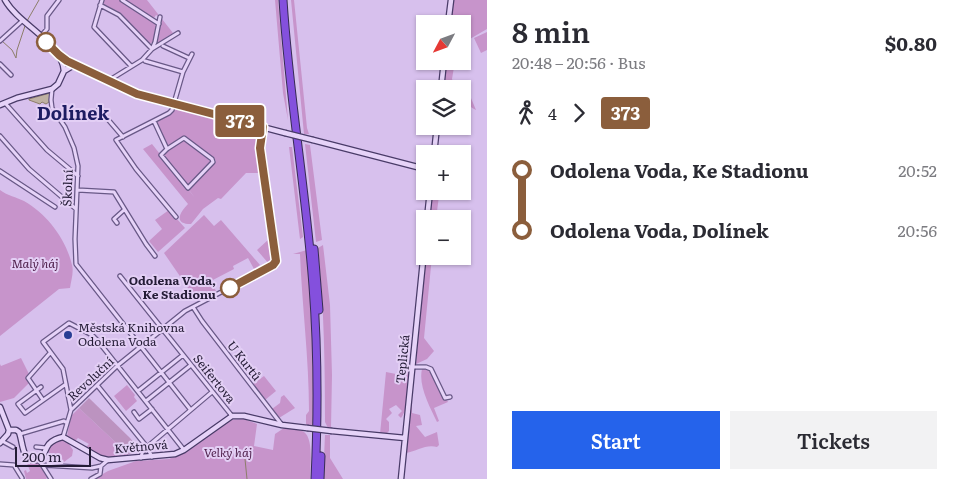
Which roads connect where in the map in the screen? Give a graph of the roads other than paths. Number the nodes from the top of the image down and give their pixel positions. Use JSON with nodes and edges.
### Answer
{"nodes":[{"id":1,"x":5,"y":0,"type":"edge"},
{"id":2,"x":59,"y":0,"type":"edge"},
{"id":3,"x":102,"y":0,"type":"edge"},
{"id":4,"x":122,"y":0,"type":"edge"},
{"id":5,"x":283,"y":0,"type":"edge"},
{"id":6,"x":288,"y":0,"type":"edge"},
{"id":7,"x":451,"y":0,"type":"edge"},
{"id":8,"x":100,"y":5,"type":"junction"},
{"id":9,"x":449,"y":15,"type":"edge"},
{"id":10,"x":160,"y":17,"type":"dead end"},
{"id":11,"x":22,"y":21,"type":"junction"},
{"id":12,"x":159,"y":24,"type":"junction"},
{"id":13,"x":178,"y":34,"type":"dead end"},
{"id":14,"x":40,"y":37,"type":"junction"},
{"id":15,"x":0,"y":41,"type":"edge"},
{"id":16,"x":163,"y":46,"type":"dead end"},
{"id":17,"x":152,"y":49,"type":"junction"},
{"id":18,"x":192,"y":54,"type":"dead end"},
{"id":19,"x":59,"y":55,"type":"junction"},
{"id":20,"x":189,"y":58,"type":"junction"},
{"id":21,"x":145,"y":61,"type":"dead end"},
{"id":22,"x":0,"y":64,"type":"edge"},
{"id":23,"x":74,"y":65,"type":"junction"},
{"id":24,"x":131,"y":66,"type":"junction"},
{"id":25,"x":64,"y":71,"type":"junction"},
{"id":26,"x":184,"y":72,"type":"junction"},
{"id":27,"x":10,"y":75,"type":"dead end"},
{"id":28,"x":108,"y":81,"type":"junction"},
{"id":29,"x":52,"y":89,"type":"junction"},
{"id":30,"x":2,"y":104,"type":"edge"},
{"id":31,"x":174,"y":104,"type":"junction"},
{"id":32,"x":98,"y":109,"type":"dead end"},
{"id":33,"x":154,"y":121,"type":"junction"},
{"id":34,"x":263,"y":127,"type":"junction"},
{"id":35,"x":0,"y":136,"type":"edge"},
{"id":36,"x":123,"y":137,"type":"junction"},
{"id":37,"x":71,"y":142,"type":"junction"},
{"id":38,"x":77,"y":144,"type":"dead end"},
{"id":39,"x":167,"y":149,"type":"junction"},
{"id":40,"x":416,"y":167,"type":"edge"},
{"id":41,"x":0,"y":171,"type":"edge"},
{"id":42,"x":78,"y":177,"type":"junction"},
{"id":43,"x":78,"y":190,"type":"junction"},
{"id":44,"x":55,"y":207,"type":"dead end"},
{"id":45,"x":76,"y":209,"type":"junction"},
{"id":46,"x":124,"y":210,"type":"junction"},
{"id":47,"x":176,"y":217,"type":"dead end"},
{"id":48,"x":117,"y":223,"type":"dead end"},
{"id":49,"x":156,"y":256,"type":"dead end"},
{"id":50,"x":423,"y":265,"type":"edge"},
{"id":51,"x":120,"y":276,"type":"dead end"},
{"id":52,"x":193,"y":307,"type":"junction"},
{"id":53,"x":163,"y":330,"type":"junction"},
{"id":54,"x":140,"y":347,"type":"junction"},
{"id":55,"x":50,"y":353,"type":"junction"},
{"id":56,"x":183,"y":355,"type":"junction"},
{"id":57,"x":191,"y":365,"type":"junction"},
{"id":58,"x":118,"y":366,"type":"junction"},
{"id":59,"x":412,"y":367,"type":"junction"},
{"id":60,"x":161,"y":372,"type":"junction"},
{"id":61,"x":169,"y":383,"type":"junction"},
{"id":62,"x":66,"y":384,"type":"junction"},
{"id":63,"x":97,"y":385,"type":"junction"},
{"id":64,"x":41,"y":386,"type":"dead end"},
{"id":65,"x":36,"y":390,"type":"junction"},
{"id":66,"x":138,"y":391,"type":"junction"},
{"id":67,"x":212,"y":392,"type":"junction"},
{"id":68,"x":450,"y":397,"type":"dead end"},
{"id":69,"x":43,"y":400,"type":"junction"},
{"id":70,"x":146,"y":402,"type":"junction"},
{"id":71,"x":0,"y":407,"type":"edge"},
{"id":72,"x":152,"y":409,"type":"junction"},
{"id":73,"x":190,"y":409,"type":"junction"},
{"id":74,"x":71,"y":410,"type":"junction"},
{"id":75,"x":134,"y":412,"type":"dead end"},
{"id":76,"x":232,"y":416,"type":"junction"},
{"id":77,"x":67,"y":422,"type":"junction"},
{"id":78,"x":282,"y":425,"type":"junction"},
{"id":79,"x":168,"y":429,"type":"junction"},
{"id":80,"x":9,"y":430,"type":"junction"},
{"id":81,"x":20,"y":434,"type":"junction"},
{"id":82,"x":63,"y":437,"type":"junction"},
{"id":83,"x":405,"y":438,"type":"junction"},
{"id":84,"x":1,"y":442,"type":"edge"},
{"id":85,"x":36,"y":447,"type":"dead end"},
{"id":86,"x":147,"y":447,"type":"junction"},
{"id":87,"x":13,"y":448,"type":"dead end"},
{"id":88,"x":46,"y":448,"type":"junction"},
{"id":89,"x":184,"y":450,"type":"junction"},
{"id":90,"x":141,"y":458,"type":"junction"},
{"id":91,"x":152,"y":458,"type":"junction"},
{"id":92,"x":39,"y":460,"type":"junction"},
{"id":93,"x":108,"y":460,"type":"junction"},
{"id":94,"x":0,"y":464,"type":"edge"},
{"id":95,"x":43,"y":465,"type":"junction"},
{"id":96,"x":101,"y":466,"type":"junction"},
{"id":97,"x":22,"y":478,"type":"dead end"},
{"id":98,"x":51,"y":479,"type":"edge"},
{"id":99,"x":91,"y":479,"type":"edge"},
{"id":100,"x":315,"y":479,"type":"edge"},
{"id":101,"x":320,"y":479,"type":"edge"},
{"id":102,"x":401,"y":479,"type":"edge"}],
"edges":[{"from":1,"to":11,"type":"street"},
{"from":2,"to":14,"type":"street"},
{"from":3,"to":8,"type":"street"},
{"from":4,"to":12,"type":"street"},
{"from":5,"to":100,"type":"highway"},
{"from":6,"to":101,"type":"highway"},
{"from":7,"to":9,"type":"street"},
{"from":8,"to":17,"type":"street"},
{"from":8,"to":24,"type":"street"},
{"from":10,"to":12,"type":"street"},
{"from":11,"to":14,"type":"street"},
{"from":11,"to":15,"type":"street"},
{"from":12,"to":17,"type":"street"},
{"from":13,"to":17,"type":"street"},
{"from":14,"to":19,"type":"street"},
{"from":16,"to":20,"type":"street"},
{"from":17,"to":24,"type":"street"},
{"from":18,"to":20,"type":"street"},
{"from":19,"to":23,"type":"street"},
{"from":19,"to":25,"type":"street"},
{"from":20,"to":26,"type":"street"},
{"from":21,"to":26,"type":"street"},
{"from":22,"to":27,"type":"street"},
{"from":23,"to":25,"type":"street"},
{"from":23,"to":28,"type":"street"},
{"from":24,"to":28,"type":"street"},
{"from":25,"to":29,"type":"street"},
{"from":26,"to":31,"type":"street"},
{"from":28,"to":31,"type":"street"},
{"from":29,"to":30,"type":"street"},
{"from":29,"to":37,"type":"street","name":"Školní"},
{"from":30,"to":42,"type":"street"},
{"from":31,"to":33,"type":"street"},
{"from":31,"to":34,"type":"street"},
{"from":32,"to":36,"type":"street"},
{"from":33,"to":36,"type":"street"},
{"from":33,"to":39,"type":"street"},
{"from":34,"to":40,"type":"street","bridge":true},
{"from":34,"to":52,"type":"street","name":"Revoluční"},
{"from":35,"to":45,"type":"street"},
{"from":36,"to":47,"type":"street"},
{"from":37,"to":38,"type":"street"},
{"from":37,"to":42,"type":"street","name":"Školní"},
{"from":39,"to":39,"type":"street"},
{"from":41,"to":44,"type":"street"},
{"from":42,"to":43,"type":"street","name":"Školní"},
{"from":43,"to":45,"type":"street","name":"Školní"},
{"from":43,"to":46,"type":"street"},
{"from":45,"to":54,"type":"street","name":"Školní"},
{"from":46,"to":48,"type":"street"},
{"from":46,"to":49,"type":"street"},
{"from":50,"to":59,"type":"street","name":"Teplická"},
{"from":51,"to":53,"type":"street","name":"Seifertova"},
{"from":52,"to":53,"type":"street","name":"Revoluční"},
{"from":52,"to":78,"type":"street","name":"U Kurtů"},
{"from":53,"to":54,"type":"street","name":"Revoluční"},
{"from":53,"to":56,"type":"street","name":"Seifertova"},
{"from":54,"to":58,"type":"street","name":"Revoluční"},
{"from":54,"to":60,"type":"street"},
{"from":55,"to":58,"type":"street"},
{"from":55,"to":62,"type":"street"},
{"from":55,"to":65,"type":"street"},
{"from":56,"to":57,"type":"street","name":"Seifertova"},
{"from":56,"to":60,"type":"street"},
{"from":57,"to":61,"type":"street"},
{"from":57,"to":67,"type":"street","name":"Seifertova"},
{"from":58,"to":63,"type":"street","name":"Revoluční"},
{"from":58,"to":66,"type":"street"},
{"from":59,"to":68,"type":"street"},
{"from":59,"to":83,"type":"street","name":"Teplická"},
{"from":60,"to":61,"type":"street"},
{"from":60,"to":66,"type":"street"},
{"from":61,"to":70,"type":"street"},
{"from":61,"to":73,"type":"street"},
{"from":62,"to":69,"type":"street"},
{"from":62,"to":74,"type":"street"},
{"from":63,"to":74,"type":"street","name":"Revoluční"},
{"from":63,"to":86,"type":"street"},
{"from":64,"to":65,"type":"street"},
{"from":65,"to":69,"type":"street"},
{"from":65,"to":69,"type":"street"},
{"from":66,"to":70,"type":"street"},
{"from":67,"to":73,"type":"street"},
{"from":67,"to":76,"type":"street","name":"Seifertova"},
{"from":70,"to":72,"type":"street"},
{"from":71,"to":80,"type":"street"},
{"from":72,"to":75,"type":"street"},
{"from":72,"to":79,"type":"street"},
{"from":73,"to":79,"type":"street"},
{"from":74,"to":77,"type":"street","name":"Revoluční"},
{"from":76,"to":78,"type":"street"},
{"from":76,"to":89,"type":"street","name":"Květnová"},
{"from":77,"to":81,"type":"street"},
{"from":77,"to":82,"type":"street","name":"Revoluční"},
{"from":78,"to":83,"type":"street","bridge":true},
{"from":79,"to":86,"type":"street"},
{"from":79,"to":89,"type":"street"},
{"from":80,"to":81,"type":"street"},
{"from":80,"to":84,"type":"street"},
{"from":81,"to":92,"type":"street"},
{"from":82,"to":88,"type":"street"},
{"from":82,"to":93,"type":"street","name":"Květnová"},
{"from":83,"to":102,"type":"street","name":"Teplická"},
{"from":84,"to":87,"type":"street"},
{"from":85,"to":88,"type":"street"},
{"from":86,"to":90,"type":"street"},
{"from":86,"to":91,"type":"street"},
{"from":88,"to":92,"type":"street"},
{"from":89,"to":91,"type":"street","name":"Květnová"},
{"from":90,"to":91,"type":"street","name":"Květnová"},
{"from":90,"to":93,"type":"street","name":"Květnová"},
{"from":92,"to":95,"type":"street"},
{"from":93,"to":96,"type":"street"},
{"from":94,"to":97,"type":"street"},
{"from":95,"to":96,"type":"street"},
{"from":95,"to":98,"type":"street"},
{"from":96,"to":99,"type":"street"}]}
